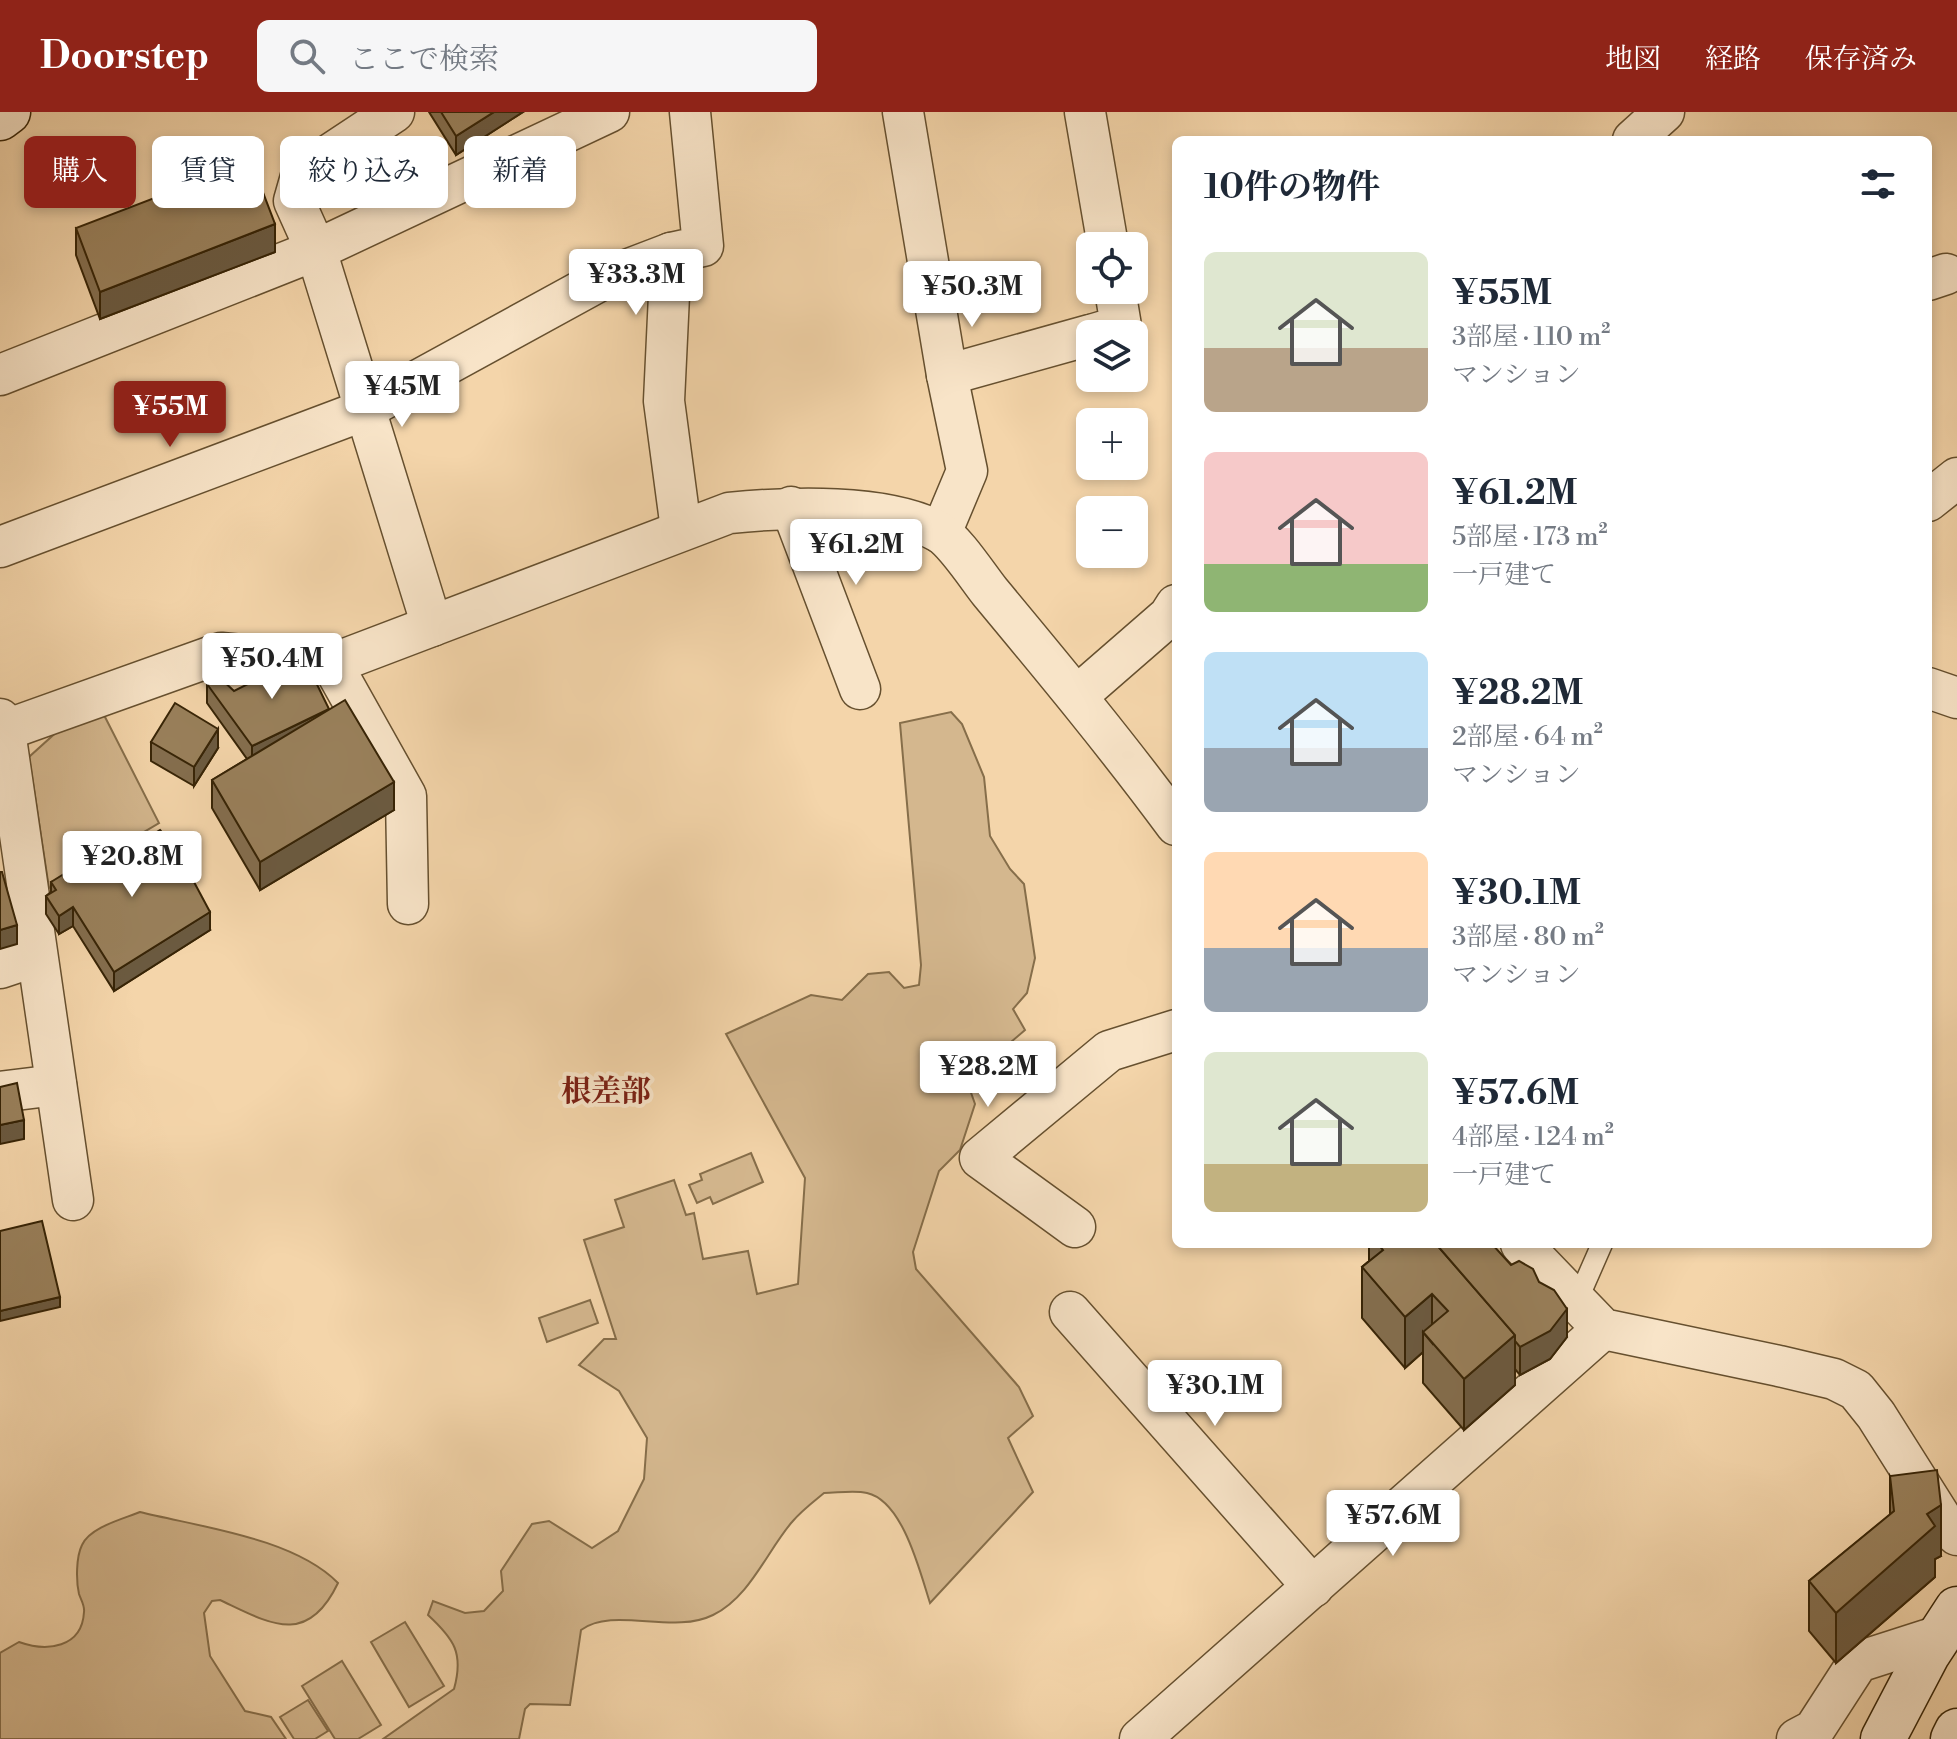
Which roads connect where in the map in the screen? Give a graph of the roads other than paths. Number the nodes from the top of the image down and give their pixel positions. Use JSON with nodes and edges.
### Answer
{"nodes":[{"id":1,"x":8,"y":112,"type":"edge"},
{"id":2,"x":394,"y":112,"type":"edge"},
{"id":3,"x":609,"y":112,"type":"edge"},
{"id":4,"x":690,"y":112,"type":"edge"},
{"id":5,"x":903,"y":112,"type":"edge"},
{"id":6,"x":1085,"y":112,"type":"edge"},
{"id":7,"x":1664,"y":112,"type":"edge"},
{"id":8,"x":0,"y":118,"type":"edge"},
{"id":9,"x":1637,"y":136,"type":"edge"},
{"id":10,"x":1106,"y":232,"type":"edge"},
{"id":11,"x":316,"y":250,"type":"junction"},
{"id":12,"x":671,"y":253,"type":"junction"},
{"id":13,"x":1076,"y":339,"type":"edge"},
{"id":14,"x":0,"y":375,"type":"edge"},
{"id":15,"x":947,"y":375,"type":"junction"},
{"id":16,"x":362,"y":411,"type":"junction"},
{"id":17,"x":1957,"y":478,"type":"edge"},
{"id":18,"x":1932,"y":498,"type":"edge"},
{"id":19,"x":791,"y":507,"type":"junction"},
{"id":20,"x":681,"y":529,"type":"junction"},
{"id":21,"x":941,"y":533,"type":"junction"},
{"id":22,"x":0,"y":547,"type":"edge"},
{"id":23,"x":1172,"y":611,"type":"edge"},
{"id":24,"x":432,"y":626,"type":"junction"},
{"id":25,"x":332,"y":664,"type":"junction"},
{"id":26,"x":860,"y":689,"type":"dead end"},
{"id":27,"x":1932,"y":689,"type":"edge"},
{"id":28,"x":1077,"y":696,"type":"junction"},
{"id":29,"x":1957,"y":698,"type":"edge"},
{"id":30,"x":2,"y":727,"type":"edge"},
{"id":31,"x":1172,"y":820,"type":"edge"},
{"id":32,"x":12,"y":873,"type":"edge"},
{"id":33,"x":408,"y":904,"type":"dead end"},
{"id":34,"x":18,"y":962,"type":"edge"},
{"id":35,"x":1172,"y":1031,"type":"edge"},
{"id":36,"x":56,"y":1085,"type":"junction"},
{"id":37,"x":0,"y":1092,"type":"edge"},
{"id":38,"x":73,"y":1200,"type":"dead end"},
{"id":39,"x":1075,"y":1227,"type":"dead end"},
{"id":40,"x":1525,"y":1248,"type":"edge"},
{"id":41,"x":1601,"y":1248,"type":"edge"},
{"id":42,"x":1070,"y":1312,"type":"dead end"},
{"id":43,"x":1590,"y":1315,"type":"junction"},
{"id":44,"x":1957,"y":1535,"type":"edge"},
{"id":45,"x":1313,"y":1587,"type":"junction"},
{"id":46,"x":1948,"y":1623,"type":"edge"},
{"id":47,"x":1957,"y":1731,"type":"edge"},
{"id":48,"x":1140,"y":1739,"type":"edge"},
{"id":49,"x":1797,"y":1739,"type":"edge"},
{"id":50,"x":1883,"y":1739,"type":"edge"},
{"id":51,"x":1953,"y":1739,"type":"edge"}],
"edges":[{"from":1,"to":8,"type":"main road"},
{"from":2,"to":11,"type":"street"},
{"from":3,"to":11,"type":"street"},
{"from":4,"to":12,"type":"street"},
{"from":5,"to":15,"type":"street"},
{"from":6,"to":10,"type":"street"},
{"from":7,"to":9,"type":"street"},
{"from":11,"to":14,"type":"street"},
{"from":11,"to":16,"type":"street"},
{"from":12,"to":16,"type":"street"},
{"from":12,"to":20,"type":"street"},
{"from":13,"to":15,"type":"street"},
{"from":15,"to":21,"type":"street"},
{"from":16,"to":22,"type":"street"},
{"from":16,"to":24,"type":"street"},
{"from":17,"to":18,"type":"street"},
{"from":19,"to":20,"type":"street"},
{"from":19,"to":21,"type":"street"},
{"from":19,"to":26,"type":"street"},
{"from":20,"to":24,"type":"street"},
{"from":21,"to":28,"type":"street"},
{"from":23,"to":28,"type":"street"},
{"from":24,"to":25,"type":"street"},
{"from":25,"to":30,"type":"street"},
{"from":25,"to":33,"type":"street"},
{"from":27,"to":29,"type":"street"},
{"from":28,"to":31,"type":"street"},
{"from":30,"to":32,"type":"street"},
{"from":32,"to":34,"type":"street"},
{"from":34,"to":36,"type":"street"},
{"from":35,"to":39,"type":"street"},
{"from":36,"to":37,"type":"street"},
{"from":36,"to":38,"type":"street"},
{"from":40,"to":43,"type":"street"},
{"from":41,"to":43,"type":"lane"},
{"from":42,"to":45,"type":"street"},
{"from":43,"to":44,"type":"street"},
{"from":43,"to":45,"type":"street"},
{"from":45,"to":48,"type":"street"},
{"from":46,"to":49,"type":"street"},
{"from":46,"to":50,"type":"main road"},
{"from":47,"to":51,"type":"main road"}]}
